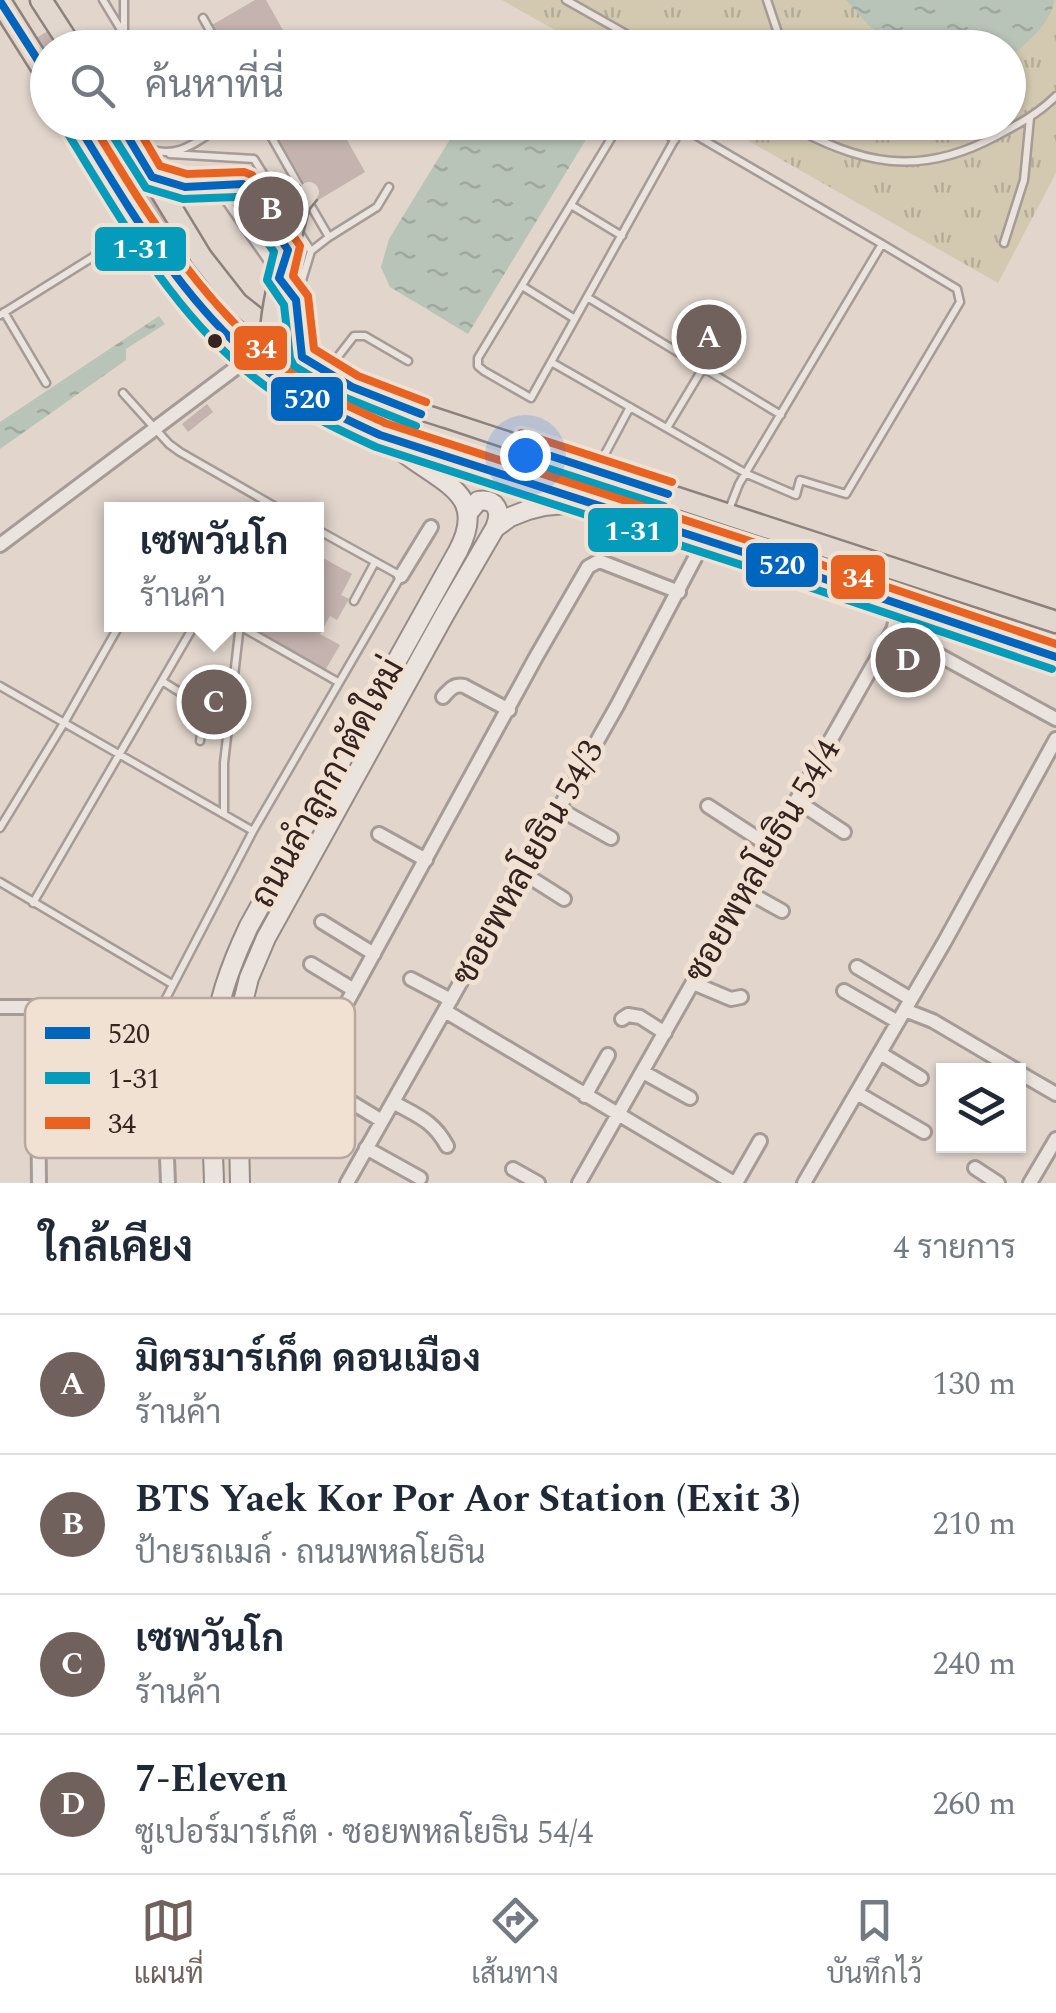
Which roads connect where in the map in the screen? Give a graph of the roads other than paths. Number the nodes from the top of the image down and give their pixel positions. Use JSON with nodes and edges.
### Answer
{"nodes":[{"id":1,"x":42,"y":0,"type":"edge"},
{"id":2,"x":103,"y":0,"type":"edge"},
{"id":3,"x":124,"y":0,"type":"edge"},
{"id":4,"x":566,"y":0,"type":"edge"},
{"id":5,"x":767,"y":0,"type":"edge"},
{"id":6,"x":0,"y":2,"type":"edge"},
{"id":7,"x":204,"y":18,"type":"dead end"},
{"id":8,"x":61,"y":30,"type":"edge"},
{"id":9,"x":121,"y":30,"type":"edge"},
{"id":10,"x":125,"y":30,"type":"edge"},
{"id":11,"x":210,"y":30,"type":"edge"},
{"id":12,"x":619,"y":30,"type":"edge"},
{"id":13,"x":777,"y":30,"type":"edge"},
{"id":14,"x":30,"y":49,"type":"edge"},
{"id":15,"x":1056,"y":96,"type":"edge"},
{"id":16,"x":1030,"y":118,"type":"junction"},
{"id":17,"x":1026,"y":120,"type":"edge"},
{"id":18,"x":87,"y":140,"type":"edge"},
{"id":19,"x":129,"y":140,"type":"edge"},
{"id":20,"x":135,"y":140,"type":"edge"},
{"id":21,"x":198,"y":140,"type":"edge"},
{"id":22,"x":273,"y":140,"type":"edge"},
{"id":23,"x":610,"y":140,"type":"edge"},
{"id":24,"x":675,"y":140,"type":"edge"},
{"id":25,"x":705,"y":140,"type":"edge"},
{"id":26,"x":818,"y":140,"type":"edge"},
{"id":27,"x":989,"y":140,"type":"edge"},
{"id":28,"x":170,"y":154,"type":"junction"},
{"id":29,"x":152,"y":177,"type":"junction"},
{"id":30,"x":214,"y":184,"type":"junction"},
{"id":31,"x":389,"y":187,"type":"dead end"},
{"id":32,"x":309,"y":192,"type":"dead end"},
{"id":33,"x":571,"y":204,"type":"junction"},
{"id":34,"x":622,"y":236,"type":"junction"},
{"id":35,"x":329,"y":237,"type":"junction"},
{"id":36,"x":1004,"y":242,"type":"dead end"},
{"id":37,"x":882,"y":244,"type":"junction"},
{"id":38,"x":109,"y":247,"type":"dead end"},
{"id":39,"x":311,"y":251,"type":"junction"},
{"id":40,"x":279,"y":278,"type":"junction"},
{"id":41,"x":522,"y":286,"type":"junction"},
{"id":42,"x":588,"y":297,"type":"junction"},
{"id":43,"x":296,"y":300,"type":"junction"},
{"id":44,"x":2,"y":314,"type":"edge"},
{"id":45,"x":575,"y":319,"type":"junction"},
{"id":46,"x":302,"y":357,"type":"junction"},
{"id":47,"x":249,"y":358,"type":"junction"},
{"id":48,"x":408,"y":361,"type":"dead end"},
{"id":49,"x":551,"y":362,"type":"junction"},
{"id":50,"x":704,"y":368,"type":"junction"},
{"id":51,"x":325,"y":373,"type":"junction"},
{"id":52,"x":46,"y":383,"type":"dead end"},
{"id":53,"x":124,"y":393,"type":"dead end"},
{"id":54,"x":630,"y":407,"type":"junction"},
{"id":55,"x":781,"y":415,"type":"junction"},
{"id":56,"x":667,"y":428,"type":"junction"},
{"id":57,"x":156,"y":429,"type":"junction"},
{"id":58,"x":380,"y":434,"type":"junction"},
{"id":59,"x":597,"y":470,"type":"junction"},
{"id":60,"x":746,"y":474,"type":"junction"},
{"id":61,"x":269,"y":502,"type":"edge"},
{"id":62,"x":586,"y":502,"type":"junction"},
{"id":63,"x":468,"y":513,"type":"junction"},
{"id":64,"x":728,"y":513,"type":"junction"},
{"id":65,"x":430,"y":527,"type":"dead end"},
{"id":66,"x":495,"y":528,"type":"junction"},
{"id":67,"x":324,"y":533,"type":"edge"},
{"id":68,"x":2,"y":540,"type":"edge"},
{"id":69,"x":705,"y":540,"type":"junction"},
{"id":70,"x":756,"y":556,"type":"junction"},
{"id":71,"x":375,"y":562,"type":"junction"},
{"id":72,"x":914,"y":575,"type":"junction"},
{"id":73,"x":401,"y":576,"type":"junction"},
{"id":74,"x":679,"y":592,"type":"junction"},
{"id":75,"x":354,"y":601,"type":"dead end"},
{"id":76,"x":900,"y":605,"type":"junction"},
{"id":77,"x":1056,"y":622,"type":"edge"},
{"id":78,"x":893,"y":630,"type":"junction"},
{"id":79,"x":115,"y":632,"type":"edge"},
{"id":80,"x":190,"y":632,"type":"edge"},
{"id":81,"x":238,"y":632,"type":"edge"},
{"id":82,"x":251,"y":632,"type":"edge"},
{"id":83,"x":1056,"y":657,"type":"edge"},
{"id":84,"x":162,"y":681,"type":"junction"},
{"id":85,"x":338,"y":682,"type":"junction"},
{"id":86,"x":0,"y":686,"type":"edge"},
{"id":87,"x":444,"y":697,"type":"dead end"},
{"id":88,"x":508,"y":710,"type":"junction"},
{"id":89,"x":1056,"y":719,"type":"edge"},
{"id":90,"x":64,"y":723,"type":"junction"},
{"id":91,"x":1056,"y":738,"type":"edge"},
{"id":92,"x":200,"y":742,"type":"dead end"},
{"id":93,"x":118,"y":755,"type":"junction"},
{"id":94,"x":797,"y":801,"type":"junction"},
{"id":95,"x":708,"y":806,"type":"dead end"},
{"id":96,"x":558,"y":809,"type":"junction"},
{"id":97,"x":224,"y":814,"type":"junction"},
{"id":98,"x":0,"y":828,"type":"edge"},
{"id":99,"x":253,"y":831,"type":"junction"},
{"id":100,"x":844,"y":832,"type":"dead end"},
{"id":101,"x":379,"y":834,"type":"dead end"},
{"id":102,"x":611,"y":838,"type":"dead end"},
{"id":103,"x":770,"y":847,"type":"junction"},
{"id":104,"x":426,"y":860,"type":"junction"},
{"id":105,"x":523,"y":873,"type":"junction"},
{"id":106,"x":0,"y":882,"type":"edge"},
{"id":107,"x":746,"y":891,"type":"junction"},
{"id":108,"x":564,"y":899,"type":"dead end"},
{"id":109,"x":33,"y":903,"type":"junction"},
{"id":110,"x":782,"y":911,"type":"dead end"},
{"id":111,"x":322,"y":922,"type":"dead end"},
{"id":112,"x":374,"y":954,"type":"junction"},
{"id":113,"x":311,"y":964,"type":"dead end"},
{"id":114,"x":857,"y":967,"type":"dead end"},
{"id":115,"x":411,"y":979,"type":"dead end"},
{"id":116,"x":172,"y":984,"type":"junction"},
{"id":117,"x":694,"y":984,"type":"junction"},
{"id":118,"x":354,"y":990,"type":"junction"},
{"id":119,"x":844,"y":991,"type":"dead end"},
{"id":120,"x":741,"y":997,"type":"dead end"},
{"id":121,"x":165,"y":998,"type":"edge"},
{"id":122,"x":222,"y":998,"type":"edge"},
{"id":123,"x":243,"y":998,"type":"edge"},
{"id":124,"x":350,"y":998,"type":"edge"},
{"id":125,"x":448,"y":1005,"type":"junction"},
{"id":126,"x":905,"y":1011,"type":"junction"},
{"id":127,"x":622,"y":1019,"type":"dead end"},
{"id":128,"x":665,"y":1034,"type":"junction"},
{"id":129,"x":880,"y":1053,"type":"junction"},
{"id":130,"x":608,"y":1055,"type":"dead end"},
{"id":131,"x":1003,"y":1063,"type":"edge"},
{"id":132,"x":644,"y":1072,"type":"junction"},
{"id":133,"x":1026,"y":1076,"type":"edge"},
{"id":134,"x":921,"y":1078,"type":"dead end"},
{"id":135,"x":856,"y":1093,"type":"junction"},
{"id":136,"x":1056,"y":1094,"type":"edge"},
{"id":137,"x":585,"y":1096,"type":"junction"},
{"id":138,"x":690,"y":1098,"type":"dead end"},
{"id":139,"x":393,"y":1102,"type":"junction"},
{"id":140,"x":355,"y":1104,"type":"edge"},
{"id":141,"x":619,"y":1115,"type":"junction"},
{"id":142,"x":382,"y":1120,"type":"junction"},
{"id":143,"x":924,"y":1132,"type":"dead end"},
{"id":144,"x":1056,"y":1139,"type":"edge"},
{"id":145,"x":760,"y":1141,"type":"dead end"},
{"id":146,"x":447,"y":1146,"type":"dead end"},
{"id":147,"x":366,"y":1148,"type":"junction"},
{"id":148,"x":167,"y":1158,"type":"edge"},
{"id":149,"x":214,"y":1158,"type":"edge"},
{"id":150,"x":240,"y":1158,"type":"edge"},
{"id":151,"x":975,"y":1168,"type":"dead end"},
{"id":152,"x":513,"y":1169,"type":"dead end"},
{"id":153,"x":420,"y":1178,"type":"dead end"},
{"id":154,"x":717,"y":1178,"type":"edge"},
{"id":155,"x":168,"y":1183,"type":"edge"},
{"id":156,"x":214,"y":1183,"type":"edge"},
{"id":157,"x":240,"y":1183,"type":"edge"},
{"id":158,"x":347,"y":1183,"type":"edge"},
{"id":159,"x":538,"y":1183,"type":"edge"},
{"id":160,"x":579,"y":1183,"type":"edge"},
{"id":161,"x":735,"y":1183,"type":"edge"},
{"id":162,"x":804,"y":1183,"type":"edge"},
{"id":163,"x":998,"y":1183,"type":"edge"},
{"id":164,"x":1030,"y":1183,"type":"edge"}],
"edges":[{"from":1,"to":8,"type":"main road"},
{"from":2,"to":9,"type":"lane"},
{"from":3,"to":10,"type":"lane"},
{"from":4,"to":12,"type":"lane"},
{"from":5,"to":13,"type":"lane"},
{"from":6,"to":14,"type":"main road"},
{"from":7,"to":11,"type":"lane"},
{"from":15,"to":16,"type":"lane"},
{"from":16,"to":17,"type":"lane"},
{"from":16,"to":36,"type":"lane"},
{"from":18,"to":47,"type":"main road"},
{"from":19,"to":29,"type":"main road"},
{"from":20,"to":28,"type":"lane"},
{"from":21,"to":28,"type":"lane"},
{"from":22,"to":35,"type":"lane"},
{"from":23,"to":33,"type":"lane"},
{"from":24,"to":34,"type":"lane"},
{"from":25,"to":37,"type":"lane"},
{"from":26,"to":27,"type":"lane"},
{"from":28,"to":39,"type":"lane"},
{"from":29,"to":30,"type":"lane"},
{"from":29,"to":46,"type":"main road"},
{"from":30,"to":40,"type":"lane"},
{"from":30,"to":40,"type":"lane"},
{"from":31,"to":35,"type":"lane"},
{"from":32,"to":70,"type":"main road","bridge":true},
{"from":33,"to":34,"type":"lane"},
{"from":33,"to":41,"type":"lane"},
{"from":34,"to":42,"type":"lane"},
{"from":35,"to":39,"type":"lane"},
{"from":37,"to":55,"type":"lane"},
{"from":37,"to":60,"type":"lane"},
{"from":38,"to":44,"type":"lane"},
{"from":39,"to":43,"type":"lane"},
{"from":40,"to":43,"type":"lane"},
{"from":41,"to":45,"type":"lane"},
{"from":41,"to":49,"type":"lane"},
{"from":42,"to":45,"type":"lane"},
{"from":42,"to":50,"type":"lane"},
{"from":43,"to":46,"type":"lane"},
{"from":44,"to":52,"type":"lane"},
{"from":45,"to":49,"type":"lane"},
{"from":46,"to":51,"type":"main road"},
{"from":47,"to":57,"type":"street"},
{"from":47,"to":58,"type":"main road"},
{"from":48,"to":51,"type":"lane"},
{"from":49,"to":54,"type":"lane"},
{"from":50,"to":55,"type":"lane"},
{"from":50,"to":56,"type":"lane"},
{"from":51,"to":59,"type":"main road"},
{"from":53,"to":57,"type":"lane"},
{"from":54,"to":56,"type":"lane"},
{"from":54,"to":59,"type":"lane"},
{"from":55,"to":60,"type":"lane"},
{"from":56,"to":60,"type":"lane"},
{"from":57,"to":61,"type":"lane"},
{"from":57,"to":68,"type":"street"},
{"from":58,"to":62,"type":"main road"},
{"from":58,"to":63,"type":"main road"},
{"from":59,"to":64,"type":"main road"},
{"from":60,"to":64,"type":"lane"},
{"from":62,"to":66,"type":"main road"},
{"from":62,"to":69,"type":"main road"},
{"from":63,"to":66,"type":"main road"},
{"from":63,"to":122,"type":"main road","name":"ถนนลำลูกกาตัดใหม่"},
{"from":64,"to":72,"type":"main road"},
{"from":65,"to":73,"type":"street"},
{"from":66,"to":123,"type":"main road","name":"ถนนลำลูกกาตัดใหม่"},
{"from":67,"to":71,"type":"lane"},
{"from":69,"to":70,"type":"main road"},
{"from":69,"to":74,"type":"street","name":"ซอยพหลโยธิน 54/3"},
{"from":70,"to":76,"type":"main road"},
{"from":71,"to":73,"type":"lane"},
{"from":71,"to":75,"type":"lane"},
{"from":72,"to":76,"type":"main road"},
{"from":72,"to":77,"type":"main road"},
{"from":73,"to":85,"type":"lane"},
{"from":74,"to":88,"type":"street"},
{"from":74,"to":96,"type":"street","name":"ซอยพหลโยธิน 54/3"},
{"from":76,"to":78,"type":"street","name":"ซอยพหลโยธิน 54/4"},
{"from":76,"to":83,"type":"main road"},
{"from":78,"to":89,"type":"street"},
{"from":78,"to":94,"type":"street","name":"ซอยพหลโยธิน 54/4"},
{"from":79,"to":90,"type":"lane"},
{"from":80,"to":84,"type":"lane"},
{"from":81,"to":97,"type":"lane"},
{"from":82,"to":85,"type":"lane"},
{"from":84,"to":92,"type":"lane"},
{"from":84,"to":93,"type":"lane"},
{"from":85,"to":99,"type":"lane"},
{"from":86,"to":90,"type":"lane"},
{"from":87,"to":88,"type":"street"},
{"from":88,"to":104,"type":"street"},
{"from":90,"to":93,"type":"lane"},
{"from":90,"to":98,"type":"lane"},
{"from":91,"to":126,"type":"street"},
{"from":93,"to":97,"type":"lane"},
{"from":93,"to":109,"type":"lane"},
{"from":94,"to":100,"type":"street"},
{"from":94,"to":103,"type":"street","name":"ซอยพหลโยธิน 54/4"},
{"from":95,"to":103,"type":"street"},
{"from":96,"to":102,"type":"street"},
{"from":96,"to":105,"type":"street","name":"ซอยพหลโยธิน 54/3"},
{"from":97,"to":99,"type":"lane"},
{"from":99,"to":116,"type":"lane"},
{"from":101,"to":104,"type":"street"},
{"from":103,"to":107,"type":"street","name":"ซอยพหลโยธิน 54/4"},
{"from":104,"to":112,"type":"street"},
{"from":105,"to":108,"type":"street"},
{"from":105,"to":125,"type":"street","name":"ซอยพหลโยธิน 54/3"},
{"from":106,"to":109,"type":"lane"},
{"from":107,"to":110,"type":"street"},
{"from":107,"to":117,"type":"street","name":"ซอยพหลโยธิน 54/4"},
{"from":109,"to":116,"type":"lane"},
{"from":111,"to":112,"type":"street"},
{"from":112,"to":118,"type":"street"},
{"from":113,"to":118,"type":"street"},
{"from":114,"to":126,"type":"street"},
{"from":115,"to":125,"type":"street"},
{"from":116,"to":121,"type":"lane"},
{"from":117,"to":120,"type":"street"},
{"from":117,"to":128,"type":"street","name":"ซอยพหลโยธิน 54/4"},
{"from":118,"to":124,"type":"street"},
{"from":119,"to":126,"type":"street"},
{"from":125,"to":137,"type":"street"},
{"from":125,"to":139,"type":"street","name":"ซอยพหลโยธิน 54/3"},
{"from":126,"to":129,"type":"street"},
{"from":126,"to":131,"type":"street"},
{"from":127,"to":128,"type":"street"},
{"from":128,"to":132,"type":"street","name":"ซอยพหลโยธิน 54/4"},
{"from":129,"to":134,"type":"street"},
{"from":129,"to":135,"type":"street"},
{"from":130,"to":137,"type":"street"},
{"from":132,"to":138,"type":"street"},
{"from":132,"to":141,"type":"street","name":"ซอยพหลโยธิน 54/4"},
{"from":133,"to":136,"type":"street"},
{"from":135,"to":143,"type":"street"},
{"from":135,"to":162,"type":"street"},
{"from":137,"to":141,"type":"street"},
{"from":139,"to":142,"type":"street","name":"ซอยพหลโยธิน 54/3"},
{"from":139,"to":146,"type":"street"},
{"from":140,"to":142,"type":"street"},
{"from":141,"to":154,"type":"street"},
{"from":141,"to":160,"type":"street","name":"ซอยพหลโยธิน 54/4"},
{"from":142,"to":147,"type":"street","name":"ซอยพหลโยธิน 54/3"},
{"from":144,"to":164,"type":"street"},
{"from":145,"to":161,"type":"street"},
{"from":147,"to":153,"type":"street"},
{"from":147,"to":158,"type":"street","name":"ซอยพหลโยธิน 54/3"},
{"from":148,"to":155,"type":"street"},
{"from":149,"to":156,"type":"main road","name":"ถนนลำลูกกาตัดใหม่"},
{"from":150,"to":157,"type":"main road","name":"ถนนลำลูกกาตัดใหม่"},
{"from":151,"to":163,"type":"street"},
{"from":152,"to":159,"type":"street"},
{"from":154,"to":161,"type":"street"}]}
